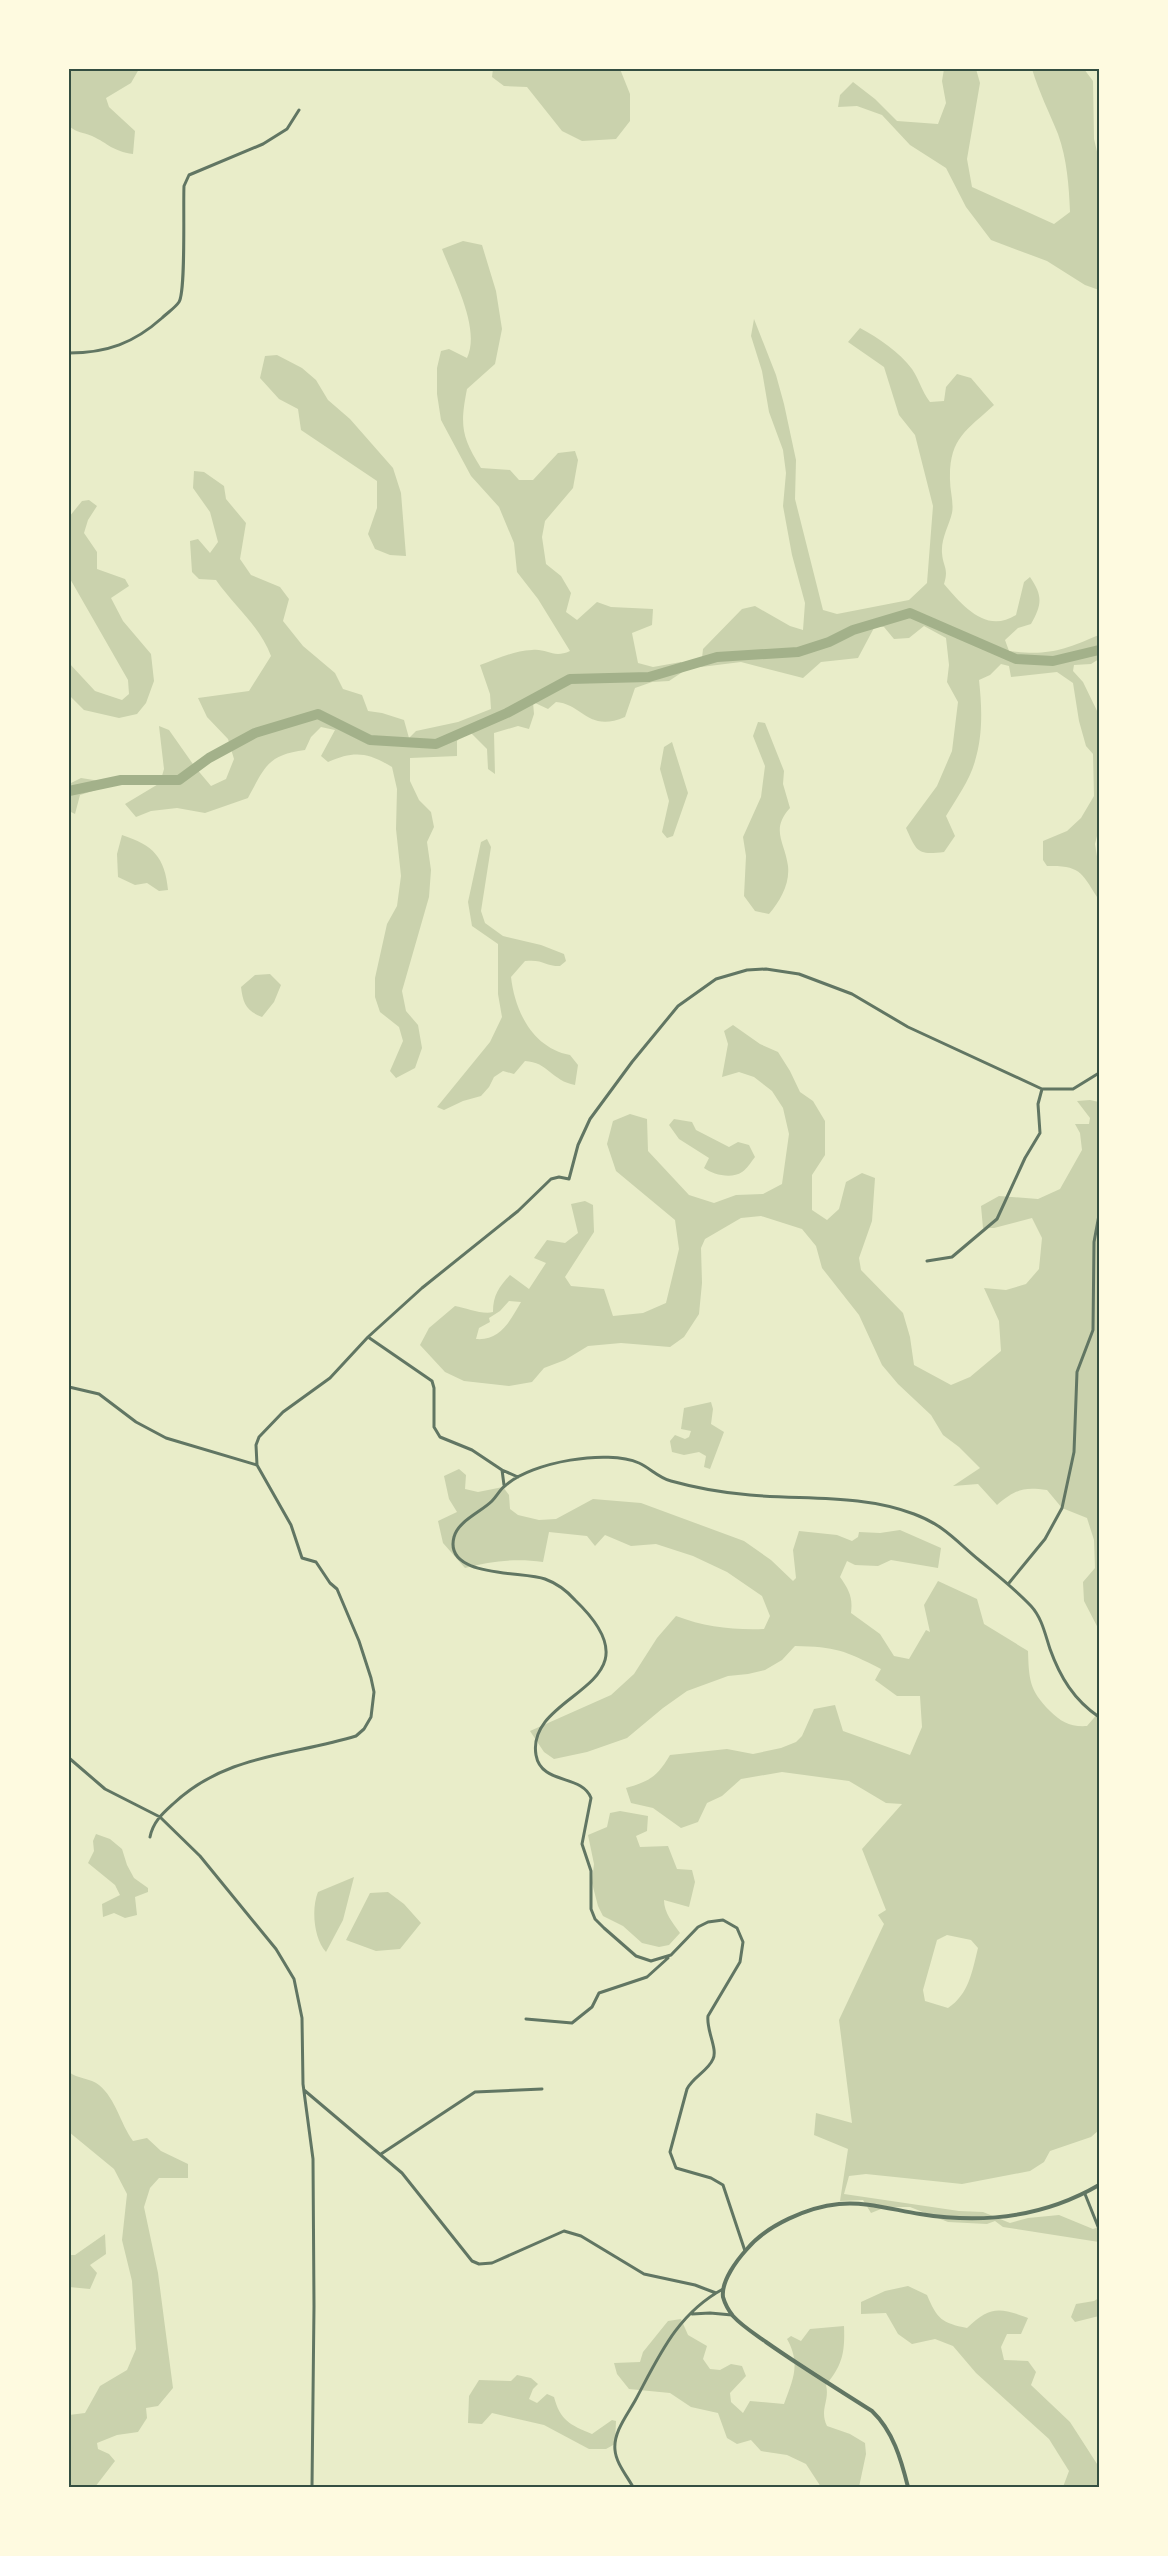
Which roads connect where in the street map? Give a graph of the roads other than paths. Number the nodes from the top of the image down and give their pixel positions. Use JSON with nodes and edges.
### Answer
{"nodes":[{"id":1,"x":299,"y":110,"type":"dead end"},
{"id":2,"x":69,"y":353,"type":"edge"},
{"id":3,"x":1099,"y":1073,"type":"edge"},
{"id":4,"x":1041,"y":1089,"type":"junction"},
{"id":5,"x":1099,"y":1215,"type":"edge"},
{"id":6,"x":927,"y":1261,"type":"dead end"},
{"id":7,"x":368,"y":1337,"type":"junction"},
{"id":8,"x":69,"y":1387,"type":"edge"},
{"id":9,"x":257,"y":1465,"type":"junction"},
{"id":10,"x":502,"y":1470,"type":"junction"},
{"id":11,"x":518,"y":1477,"type":"junction"},
{"id":12,"x":504,"y":1485,"type":"junction"},
{"id":13,"x":1009,"y":1583,"type":"junction"},
{"id":14,"x":1099,"y":1717,"type":"edge"},
{"id":15,"x":69,"y":1758,"type":"edge"},
{"id":16,"x":160,"y":1816,"type":"junction"},
{"id":17,"x":150,"y":1838,"type":"dead end"},
{"id":18,"x":671,"y":1955,"type":"junction"},
{"id":19,"x":526,"y":2019,"type":"dead end"},
{"id":20,"x":542,"y":2089,"type":"dead end"},
{"id":21,"x":304,"y":2090,"type":"junction"},
{"id":22,"x":381,"y":2154,"type":"junction"},
{"id":23,"x":1099,"y":2185,"type":"edge"},
{"id":24,"x":1085,"y":2194,"type":"junction"},
{"id":25,"x":1099,"y":2229,"type":"edge"},
{"id":26,"x":745,"y":2251,"type":"junction"},
{"id":27,"x":723,"y":2289,"type":"junction"},
{"id":28,"x":716,"y":2293,"type":"junction"},
{"id":29,"x":690,"y":2315,"type":"junction"},
{"id":30,"x":732,"y":2315,"type":"junction"},
{"id":31,"x":312,"y":2487,"type":"edge"},
{"id":32,"x":633,"y":2487,"type":"edge"},
{"id":33,"x":908,"y":2487,"type":"edge"}],
"edges":[{"from":1,"to":2,"type":"street"},
{"from":3,"to":4,"type":"street"},
{"from":4,"to":6,"type":"street"},
{"from":4,"to":7,"type":"street"},
{"from":5,"to":13,"type":"street"},
{"from":7,"to":9,"type":"street"},
{"from":7,"to":10,"type":"street"},
{"from":8,"to":9,"type":"street"},
{"from":9,"to":16,"type":"street"},
{"from":10,"to":11,"type":"street"},
{"from":10,"to":12,"type":"street"},
{"from":11,"to":12,"type":"street"},
{"from":11,"to":13,"type":"street"},
{"from":12,"to":18,"type":"street"},
{"from":13,"to":14,"type":"street"},
{"from":15,"to":16,"type":"street"},
{"from":16,"to":17,"type":"street"},
{"from":16,"to":21,"type":"street"},
{"from":18,"to":19,"type":"street"},
{"from":18,"to":26,"type":"street"},
{"from":20,"to":22,"type":"street"},
{"from":21,"to":22,"type":"street"},
{"from":21,"to":31,"type":"street"},
{"from":22,"to":28,"type":"street"},
{"from":23,"to":24,"type":"street"},
{"from":24,"to":25,"type":"street"},
{"from":24,"to":26,"type":"street"},
{"from":26,"to":27,"type":"street"},
{"from":27,"to":28,"type":"street"},
{"from":27,"to":30,"type":"street"},
{"from":28,"to":29,"type":"street"},
{"from":29,"to":30,"type":"street"},
{"from":29,"to":32,"type":"street"},
{"from":30,"to":33,"type":"street"}]}
